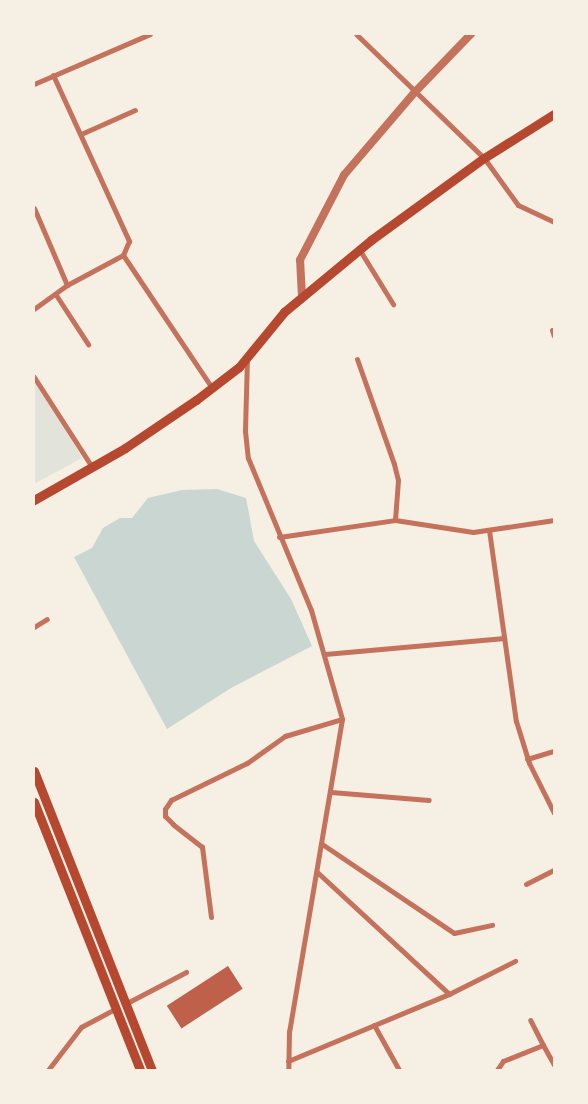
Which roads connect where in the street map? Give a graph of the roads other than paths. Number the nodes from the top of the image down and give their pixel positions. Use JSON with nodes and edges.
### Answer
{"nodes":[{"id":1,"x":150,"y":34,"type":"edge"},
{"id":2,"x":356,"y":34,"type":"edge"},
{"id":3,"x":471,"y":34,"type":"edge"},
{"id":4,"x":54,"y":75,"type":"junction"},
{"id":5,"x":34,"y":84,"type":"edge"},
{"id":6,"x":414,"y":93,"type":"junction"},
{"id":7,"x":135,"y":110,"type":"dead end"},
{"id":8,"x":554,"y":114,"type":"edge"},
{"id":9,"x":81,"y":134,"type":"junction"},
{"id":10,"x":484,"y":158,"type":"junction"},
{"id":11,"x":34,"y":208,"type":"edge"},
{"id":12,"x":554,"y":222,"type":"edge"},
{"id":13,"x":360,"y":249,"type":"junction"},
{"id":14,"x":123,"y":255,"type":"junction"},
{"id":15,"x":67,"y":285,"type":"junction"},
{"id":16,"x":56,"y":295,"type":"junction"},
{"id":17,"x":302,"y":297,"type":"junction"},
{"id":18,"x":393,"y":304,"type":"dead end"},
{"id":19,"x":34,"y":309,"type":"edge"},
{"id":20,"x":88,"y":344,"type":"dead end"},
{"id":21,"x":247,"y":357,"type":"junction"},
{"id":22,"x":357,"y":359,"type":"dead end"},
{"id":23,"x":34,"y":377,"type":"edge"},
{"id":24,"x":212,"y":388,"type":"junction"},
{"id":25,"x":92,"y":467,"type":"junction"},
{"id":26,"x":34,"y":500,"type":"edge"},
{"id":27,"x":395,"y":520,"type":"junction"},
{"id":28,"x":554,"y":520,"type":"edge"},
{"id":29,"x":489,"y":530,"type":"junction"},
{"id":30,"x":279,"y":537,"type":"junction"},
{"id":31,"x":47,"y":619,"type":"dead end"},
{"id":32,"x":34,"y":627,"type":"edge"},
{"id":33,"x":504,"y":638,"type":"junction"},
{"id":34,"x":325,"y":654,"type":"junction"},
{"id":35,"x":342,"y":719,"type":"junction"},
{"id":36,"x":554,"y":751,"type":"edge"},
{"id":37,"x":527,"y":759,"type":"junction"},
{"id":38,"x":34,"y":771,"type":"edge"},
{"id":39,"x":332,"y":792,"type":"junction"},
{"id":40,"x":429,"y":800,"type":"dead end"},
{"id":41,"x":34,"y":802,"type":"edge"},
{"id":42,"x":554,"y":813,"type":"edge"},
{"id":43,"x":322,"y":844,"type":"junction"},
{"id":44,"x":554,"y":870,"type":"edge"},
{"id":45,"x":317,"y":872,"type":"junction"},
{"id":46,"x":526,"y":884,"type":"dead end"},
{"id":47,"x":212,"y":917,"type":"dead end"},
{"id":48,"x":492,"y":925,"type":"dead end"},
{"id":49,"x":515,"y":961,"type":"dead end"},
{"id":50,"x":186,"y":972,"type":"dead end"},
{"id":51,"x":450,"y":994,"type":"junction"},
{"id":52,"x":125,"y":1004,"type":"junction"},
{"id":53,"x":115,"y":1009,"type":"junction"},
{"id":54,"x":530,"y":1020,"type":"dead end"},
{"id":55,"x":374,"y":1025,"type":"junction"},
{"id":56,"x":543,"y":1045,"type":"junction"},
{"id":57,"x":288,"y":1061,"type":"junction"},
{"id":58,"x":554,"y":1063,"type":"edge"},
{"id":59,"x":48,"y":1070,"type":"edge"},
{"id":60,"x":140,"y":1070,"type":"edge"},
{"id":61,"x":152,"y":1070,"type":"edge"},
{"id":62,"x":288,"y":1070,"type":"edge"},
{"id":63,"x":399,"y":1070,"type":"edge"},
{"id":64,"x":497,"y":1070,"type":"edge"}],
"edges":[{"from":1,"to":4,"type":"street"},
{"from":2,"to":6,"type":"street"},
{"from":3,"to":6,"type":"street"},
{"from":4,"to":5,"type":"street"},
{"from":4,"to":9,"type":"street"},
{"from":6,"to":10,"type":"street"},
{"from":6,"to":17,"type":"street"},
{"from":7,"to":9,"type":"street"},
{"from":8,"to":10,"type":"main road"},
{"from":9,"to":14,"type":"street"},
{"from":10,"to":12,"type":"street"},
{"from":10,"to":13,"type":"main road"},
{"from":11,"to":15,"type":"street"},
{"from":13,"to":17,"type":"main road"},
{"from":13,"to":18,"type":"street"},
{"from":14,"to":15,"type":"street"},
{"from":14,"to":24,"type":"street"},
{"from":15,"to":16,"type":"street"},
{"from":16,"to":19,"type":"street"},
{"from":16,"to":20,"type":"street"},
{"from":17,"to":21,"type":"main road"},
{"from":21,"to":24,"type":"main road"},
{"from":21,"to":30,"type":"street"},
{"from":22,"to":27,"type":"street"},
{"from":23,"to":25,"type":"street"},
{"from":24,"to":25,"type":"main road"},
{"from":25,"to":26,"type":"main road"},
{"from":27,"to":29,"type":"street"},
{"from":27,"to":30,"type":"street"},
{"from":28,"to":29,"type":"street"},
{"from":29,"to":33,"type":"street"},
{"from":30,"to":34,"type":"street"},
{"from":31,"to":32,"type":"street"},
{"from":33,"to":34,"type":"street"},
{"from":33,"to":37,"type":"street"},
{"from":34,"to":35,"type":"street"},
{"from":35,"to":39,"type":"street"},
{"from":35,"to":47,"type":"street"},
{"from":36,"to":37,"type":"street"},
{"from":37,"to":42,"type":"street"},
{"from":38,"to":52,"type":"main road"},
{"from":39,"to":40,"type":"street"},
{"from":39,"to":43,"type":"street"},
{"from":41,"to":53,"type":"main road"},
{"from":43,"to":45,"type":"street"},
{"from":43,"to":48,"type":"street"},
{"from":44,"to":46,"type":"street"},
{"from":45,"to":51,"type":"street"},
{"from":45,"to":57,"type":"street"},
{"from":49,"to":51,"type":"street"},
{"from":50,"to":52,"type":"street"},
{"from":51,"to":55,"type":"street"},
{"from":52,"to":61,"type":"main road"},
{"from":53,"to":59,"type":"street"},
{"from":53,"to":60,"type":"main road"},
{"from":54,"to":56,"type":"street"},
{"from":55,"to":57,"type":"street"},
{"from":55,"to":63,"type":"street"},
{"from":56,"to":58,"type":"street"},
{"from":56,"to":64,"type":"street"},
{"from":57,"to":62,"type":"street"}]}
